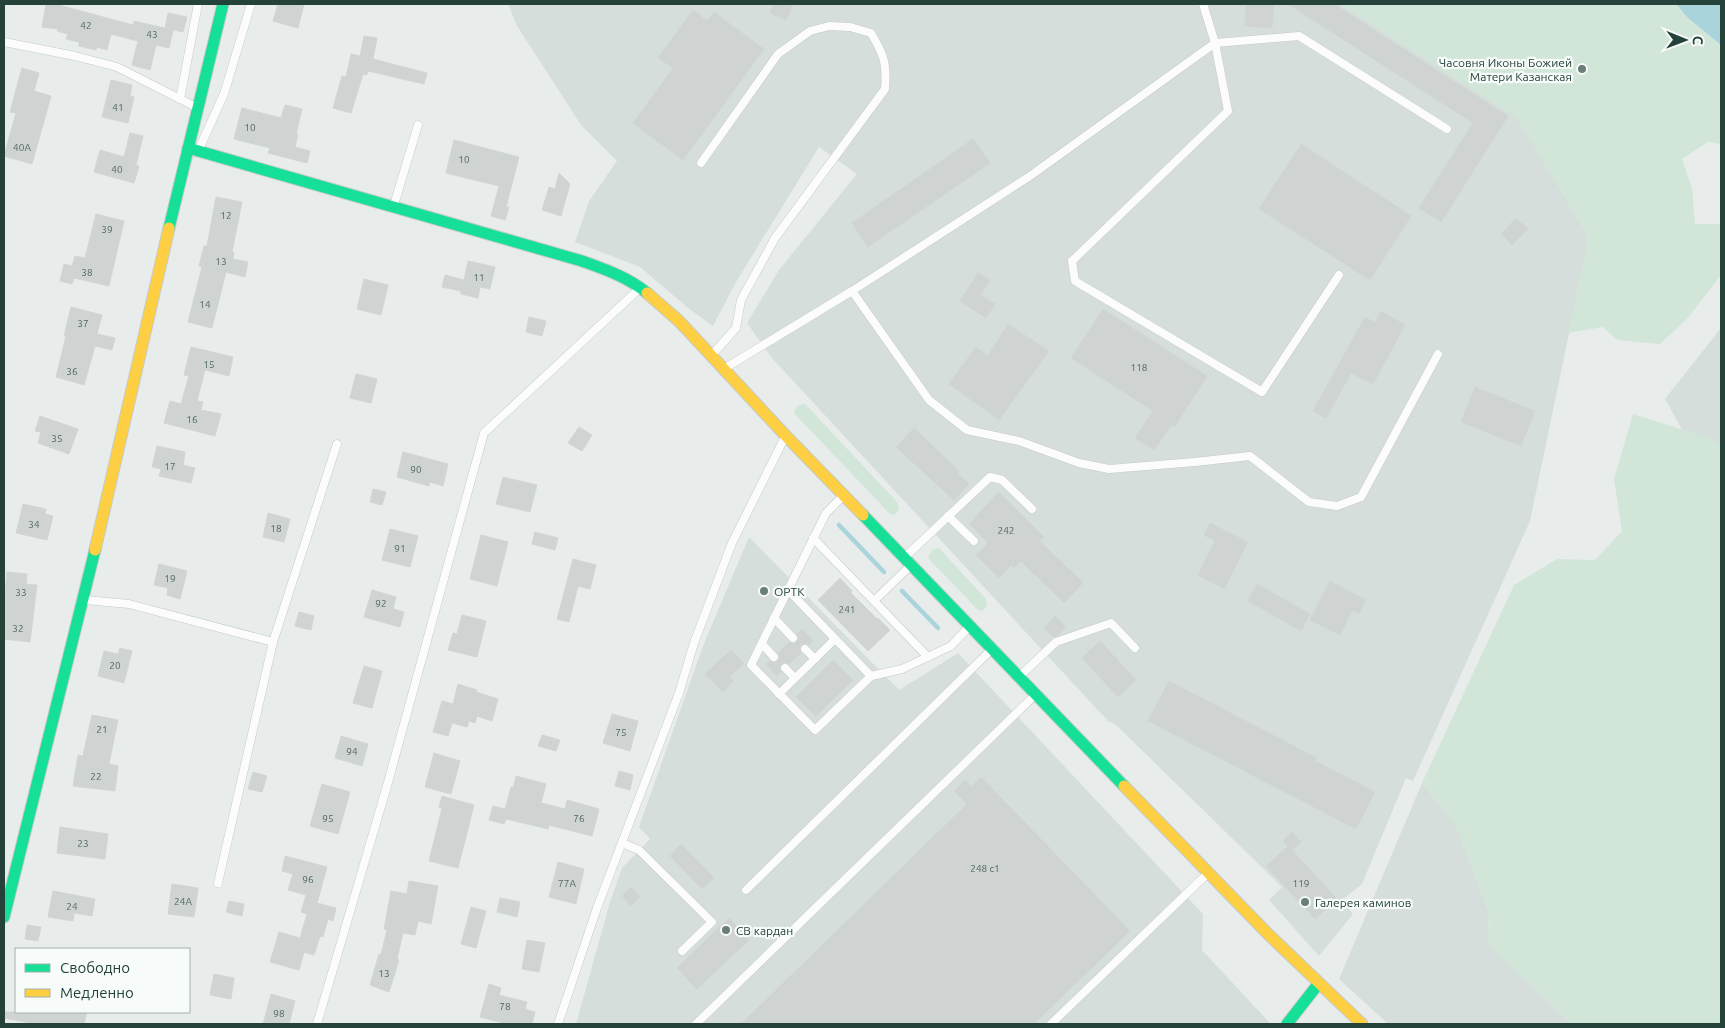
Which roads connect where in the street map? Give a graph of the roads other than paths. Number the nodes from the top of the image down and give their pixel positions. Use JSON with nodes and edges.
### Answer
{"nodes":[{"id":1,"x":198,"y":4,"type":"edge"},
{"id":2,"x":224,"y":4,"type":"edge"},
{"id":3,"x":251,"y":4,"type":"edge"},
{"id":4,"x":1203,"y":4,"type":"edge"},
{"id":5,"x":4,"y":42,"type":"edge"},
{"id":6,"x":1215,"y":43,"type":"junction"},
{"id":7,"x":180,"y":99,"type":"junction"},
{"id":8,"x":198,"y":108,"type":"junction"},
{"id":9,"x":418,"y":125,"type":"dead end"},
{"id":10,"x":1447,"y":129,"type":"dead end"},
{"id":11,"x":193,"y":150,"type":"junction"},
{"id":12,"x":701,"y":162,"type":"dead end"},
{"id":13,"x":394,"y":207,"type":"junction"},
{"id":14,"x":1339,"y":275,"type":"dead end"},
{"id":15,"x":640,"y":287,"type":"junction"},
{"id":16,"x":852,"y":291,"type":"junction"},
{"id":17,"x":1438,"y":354,"type":"dead end"},
{"id":18,"x":710,"y":356,"type":"junction"},
{"id":19,"x":723,"y":370,"type":"junction"},
{"id":20,"x":786,"y":436,"type":"junction"},
{"id":21,"x":337,"y":444,"type":"dead end"},
{"id":22,"x":844,"y":495,"type":"junction"},
{"id":23,"x":1032,"y":509,"type":"dead end"},
{"id":24,"x":948,"y":516,"type":"junction"},
{"id":25,"x":813,"y":538,"type":"junction"},
{"id":26,"x":974,"y":541,"type":"dead end"},
{"id":27,"x":908,"y":561,"type":"junction"},
{"id":28,"x":788,"y":590,"type":"junction"},
{"id":29,"x":83,"y":600,"type":"junction"},
{"id":30,"x":874,"y":601,"type":"junction"},
{"id":31,"x":774,"y":618,"type":"junction"},
{"id":32,"x":971,"y":626,"type":"junction"},
{"id":33,"x":794,"y":638,"type":"dead end"},
{"id":34,"x":836,"y":639,"type":"junction"},
{"id":35,"x":273,"y":642,"type":"junction"},
{"id":36,"x":762,"y":644,"type":"junction"},
{"id":37,"x":992,"y":648,"type":"junction"},
{"id":38,"x":1134,"y":648,"type":"dead end"},
{"id":39,"x":805,"y":649,"type":"dead end"},
{"id":40,"x":774,"y":657,"type":"dead end"},
{"id":41,"x":928,"y":657,"type":"junction"},
{"id":42,"x":815,"y":660,"type":"junction"},
{"id":43,"x":785,"y":668,"type":"dead end"},
{"id":44,"x":871,"y":676,"type":"junction"},
{"id":45,"x":1019,"y":676,"type":"junction"},
{"id":46,"x":795,"y":678,"type":"junction"},
{"id":47,"x":779,"y":694,"type":"junction"},
{"id":48,"x":1036,"y":694,"type":"junction"},
{"id":49,"x":622,"y":843,"type":"junction"},
{"id":50,"x":1208,"y":872,"type":"junction"},
{"id":51,"x":218,"y":884,"type":"dead end"},
{"id":52,"x":746,"y":890,"type":"dead end"},
{"id":53,"x":4,"y":918,"type":"edge"},
{"id":54,"x":682,"y":951,"type":"dead end"},
{"id":55,"x":1319,"y":983,"type":"junction"},
{"id":56,"x":317,"y":1024,"type":"edge"},
{"id":57,"x":558,"y":1024,"type":"edge"},
{"id":58,"x":696,"y":1024,"type":"edge"},
{"id":59,"x":1051,"y":1024,"type":"edge"},
{"id":60,"x":1287,"y":1024,"type":"edge"},
{"id":61,"x":1362,"y":1024,"type":"edge"}],
"edges":[{"from":1,"to":7,"type":"lane"},
{"from":2,"to":8,"type":"street"},
{"from":3,"to":11,"type":"lane"},
{"from":4,"to":6,"type":"lane"},
{"from":5,"to":7,"type":"lane"},
{"from":6,"to":10,"type":"lane"},
{"from":6,"to":14,"type":"lane"},
{"from":6,"to":16,"type":"lane"},
{"from":7,"to":8,"type":"lane"},
{"from":8,"to":11,"type":"street"},
{"from":9,"to":13,"type":"lane"},
{"from":11,"to":13,"type":"street"},
{"from":11,"to":29,"type":"street"},
{"from":12,"to":18,"type":"lane"},
{"from":13,"to":15,"type":"street"},
{"from":15,"to":18,"type":"street"},
{"from":15,"to":56,"type":"lane"},
{"from":16,"to":17,"type":"lane"},
{"from":16,"to":19,"type":"lane"},
{"from":18,"to":19,"type":"street"},
{"from":19,"to":20,"type":"street"},
{"from":20,"to":22,"type":"street"},
{"from":20,"to":49,"type":"lane"},
{"from":21,"to":35,"type":"lane"},
{"from":22,"to":25,"type":"lane"},
{"from":22,"to":27,"type":"street"},
{"from":23,"to":24,"type":"lane"},
{"from":24,"to":26,"type":"lane"},
{"from":24,"to":27,"type":"lane"},
{"from":25,"to":28,"type":"lane"},
{"from":25,"to":30,"type":"lane"},
{"from":27,"to":30,"type":"lane"},
{"from":27,"to":32,"type":"street"},
{"from":28,"to":31,"type":"lane"},
{"from":28,"to":34,"type":"lane"},
{"from":29,"to":35,"type":"lane"},
{"from":29,"to":53,"type":"street"},
{"from":30,"to":41,"type":"lane"},
{"from":31,"to":33,"type":"lane"},
{"from":31,"to":36,"type":"lane"},
{"from":32,"to":37,"type":"street"},
{"from":32,"to":41,"type":"lane"},
{"from":34,"to":42,"type":"lane"},
{"from":34,"to":44,"type":"lane"},
{"from":35,"to":51,"type":"lane"},
{"from":36,"to":40,"type":"lane"},
{"from":36,"to":47,"type":"lane"},
{"from":37,"to":45,"type":"street"},
{"from":37,"to":52,"type":"lane"},
{"from":38,"to":45,"type":"lane"},
{"from":39,"to":42,"type":"lane"},
{"from":41,"to":44,"type":"lane"},
{"from":42,"to":46,"type":"lane"},
{"from":43,"to":46,"type":"lane"},
{"from":44,"to":47,"type":"lane"},
{"from":45,"to":48,"type":"street"},
{"from":46,"to":47,"type":"lane"},
{"from":48,"to":50,"type":"street"},
{"from":48,"to":58,"type":"lane"},
{"from":49,"to":54,"type":"lane"},
{"from":49,"to":57,"type":"lane"},
{"from":50,"to":55,"type":"street"},
{"from":50,"to":59,"type":"lane"},
{"from":55,"to":60,"type":"street"},
{"from":55,"to":61,"type":"street"}]}
